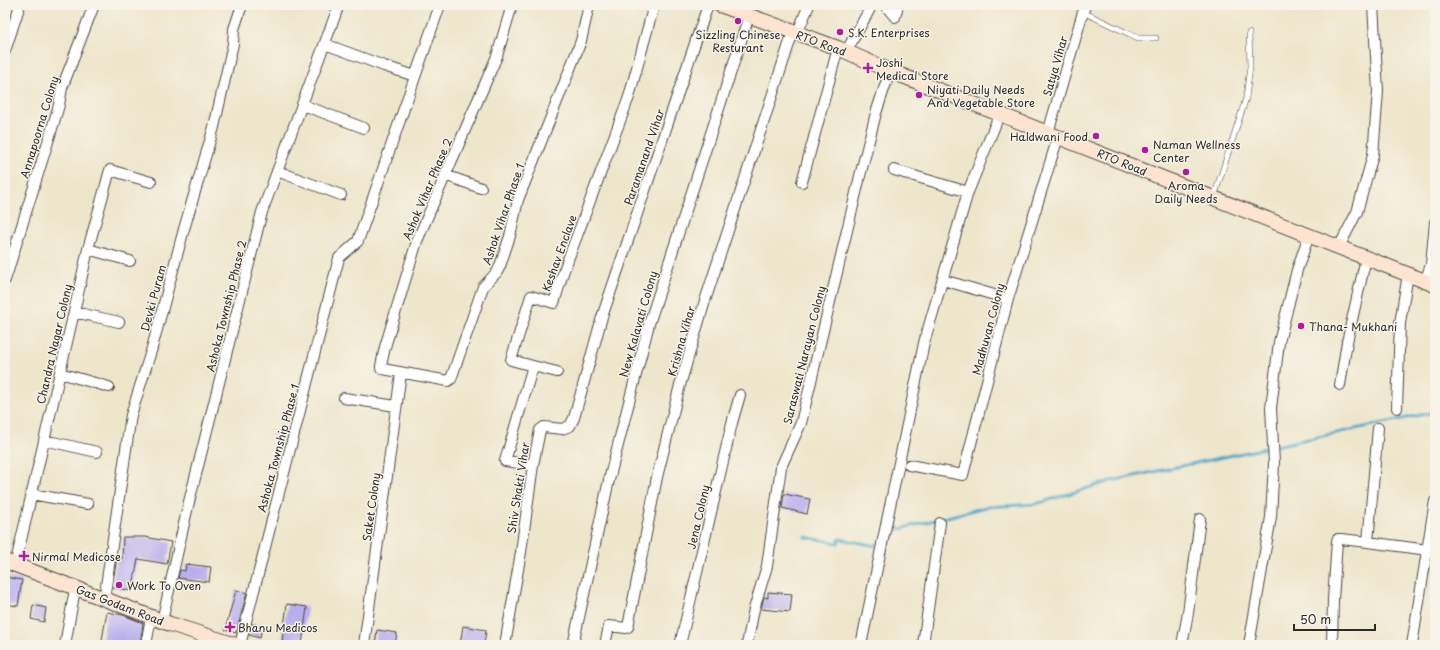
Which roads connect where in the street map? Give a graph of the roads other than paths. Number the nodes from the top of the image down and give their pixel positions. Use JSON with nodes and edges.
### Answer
{"nodes":[{"id":1,"x":20,"y":5,"type":"edge"},
{"id":2,"x":94,"y":5,"type":"edge"},
{"id":3,"x":242,"y":5,"type":"edge"},
{"id":4,"x":340,"y":5,"type":"edge"},
{"id":5,"x":440,"y":5,"type":"edge"},
{"id":6,"x":512,"y":5,"type":"edge"},
{"id":7,"x":589,"y":5,"type":"edge"},
{"id":8,"x":654,"y":5,"type":"edge"},
{"id":9,"x":708,"y":5,"type":"edge"},
{"id":10,"x":720,"y":5,"type":"edge"},
{"id":11,"x":809,"y":5,"type":"edge"},
{"id":12,"x":872,"y":5,"type":"edge"},
{"id":13,"x":885,"y":5,"type":"edge"},
{"id":14,"x":898,"y":5,"type":"edge"},
{"id":15,"x":1373,"y":5,"type":"edge"},
{"id":16,"x":735,"y":8,"type":"edge"},
{"id":17,"x":1084,"y":9,"type":"edge"},
{"id":18,"x":749,"y":16,"type":"junction"},
{"id":19,"x":795,"y":33,"type":"junction"},
{"id":20,"x":1249,"y":33,"type":"dead end"},
{"id":21,"x":1156,"y":38,"type":"dead end"},
{"id":22,"x":325,"y":44,"type":"junction"},
{"id":23,"x":842,"y":50,"type":"junction"},
{"id":24,"x":5,"y":51,"type":"edge"},
{"id":25,"x":890,"y":71,"type":"junction"},
{"id":26,"x":415,"y":76,"type":"junction"},
{"id":27,"x":303,"y":105,"type":"junction"},
{"id":28,"x":1000,"y":113,"type":"junction"},
{"id":29,"x":364,"y":128,"type":"dead end"},
{"id":30,"x":1053,"y":135,"type":"junction"},
{"id":31,"x":894,"y":170,"type":"dead end"},
{"id":32,"x":277,"y":171,"type":"junction"},
{"id":33,"x":445,"y":175,"type":"junction"},
{"id":34,"x":151,"y":182,"type":"dead end"},
{"id":35,"x":802,"y":182,"type":"dead end"},
{"id":36,"x":481,"y":188,"type":"dead end"},
{"id":37,"x":968,"y":192,"type":"junction"},
{"id":38,"x":341,"y":195,"type":"dead end"},
{"id":39,"x":1213,"y":198,"type":"junction"},
{"id":40,"x":1435,"y":222,"type":"edge"},
{"id":41,"x":1309,"y":235,"type":"junction"},
{"id":42,"x":1339,"y":247,"type":"junction"},
{"id":43,"x":88,"y":249,"type":"junction"},
{"id":44,"x":1366,"y":258,"type":"junction"},
{"id":45,"x":130,"y":261,"type":"dead end"},
{"id":46,"x":1408,"y":274,"type":"junction"},
{"id":47,"x":5,"y":280,"type":"edge"},
{"id":48,"x":943,"y":280,"type":"junction"},
{"id":49,"x":1430,"y":283,"type":"edge"},
{"id":50,"x":1008,"y":299,"type":"junction"},
{"id":51,"x":74,"y":312,"type":"junction"},
{"id":52,"x":602,"y":317,"type":"joint"},
{"id":53,"x":119,"y":322,"type":"dead end"},
{"id":54,"x":533,"y":366,"type":"junction"},
{"id":55,"x":557,"y":372,"type":"dead end"},
{"id":56,"x":60,"y":373,"type":"junction"},
{"id":57,"x":401,"y":373,"type":"junction"},
{"id":58,"x":1340,"y":385,"type":"dead end"},
{"id":59,"x":109,"y":387,"type":"dead end"},
{"id":60,"x":740,"y":394,"type":"dead end"},
{"id":61,"x":344,"y":398,"type":"dead end"},
{"id":62,"x":396,"y":406,"type":"junction"},
{"id":63,"x":1397,"y":408,"type":"dead end"},
{"id":64,"x":1378,"y":428,"type":"dead end"},
{"id":65,"x":44,"y":440,"type":"junction"},
{"id":66,"x":97,"y":452,"type":"dead end"},
{"id":67,"x":533,"y":465,"type":"junction"},
{"id":68,"x":908,"y":465,"type":"dead end"},
{"id":69,"x":31,"y":494,"type":"junction"},
{"id":70,"x":1435,"y":501,"type":"edge"},
{"id":71,"x":88,"y":504,"type":"dead end"},
{"id":72,"x":1200,"y":519,"type":"dead end"},
{"id":73,"x":940,"y":523,"type":"dead end"},
{"id":74,"x":1368,"y":542,"type":"junction"},
{"id":75,"x":1428,"y":550,"type":"junction"},
{"id":76,"x":10,"y":563,"type":"edge"},
{"id":77,"x":75,"y":589,"type":"junction"},
{"id":78,"x":104,"y":600,"type":"junction"},
{"id":79,"x":156,"y":619,"type":"junction"},
{"id":80,"x":220,"y":643,"type":"edge"},
{"id":81,"x":65,"y":645,"type":"edge"},
{"id":82,"x":146,"y":645,"type":"edge"},
{"id":83,"x":236,"y":645,"type":"edge"},
{"id":84,"x":240,"y":645,"type":"edge"},
{"id":85,"x":364,"y":645,"type":"edge"},
{"id":86,"x":505,"y":645,"type":"edge"},
{"id":87,"x":573,"y":645,"type":"edge"},
{"id":88,"x":605,"y":645,"type":"edge"},
{"id":89,"x":680,"y":645,"type":"edge"},
{"id":90,"x":747,"y":645,"type":"edge"},
{"id":91,"x":861,"y":645,"type":"edge"},
{"id":92,"x":922,"y":645,"type":"edge"},
{"id":93,"x":1182,"y":645,"type":"edge"},
{"id":94,"x":1249,"y":645,"type":"edge"},
{"id":95,"x":1332,"y":645,"type":"edge"},
{"id":96,"x":1412,"y":645,"type":"edge"}],
"edges":[{"from":1,"to":24,"type":"street"},
{"from":2,"to":47,"type":"street","name":"Annapoorna Colony"},
{"from":3,"to":78,"type":"street","name":"Devki Puram"},
{"from":4,"to":22,"type":"street","name":"Ashoka Township Phase 2"},
{"from":5,"to":26,"type":"street"},
{"from":6,"to":33,"type":"street","name":"Ashok Vihar Phase 2"},
{"from":7,"to":57,"type":"street","name":"Ashok Vihar Phase 1"},
{"from":8,"to":54,"type":"street","name":"Keshav Enclave"},
{"from":9,"to":52,"type":"street","name":"Paramanand Vihar"},
{"from":10,"to":16,"type":"street","name":"RTO Road"},
{"from":11,"to":19,"type":"street"},
{"from":12,"to":23,"type":"street"},
{"from":13,"to":14,"type":"street"},
{"from":15,"to":42,"type":"street"},
{"from":16,"to":18,"type":"street","name":"RTO Road"},
{"from":17,"to":21,"type":"lane"},
{"from":17,"to":30,"type":"street","name":"Satya Vihar"},
{"from":18,"to":19,"type":"street","name":"RTO Road"},
{"from":18,"to":87,"type":"street","name":"New Kalavati Colony"},
{"from":19,"to":23,"type":"street","name":"RTO Road"},
{"from":19,"to":88,"type":"street","name":"Krishna Vihar"},
{"from":20,"to":39,"type":"lane"},
{"from":22,"to":26,"type":"street"},
{"from":22,"to":27,"type":"street","name":"Ashoka Township Phase 2"},
{"from":23,"to":25,"type":"street","name":"RTO Road"},
{"from":23,"to":35,"type":"street"},
{"from":25,"to":28,"type":"street","name":"RTO Road"},
{"from":25,"to":90,"type":"street","name":"Saraswati Narayan Colony"},
{"from":26,"to":84,"type":"street","name":"Ashoka Township Phase 1"},
{"from":27,"to":29,"type":"street"},
{"from":27,"to":32,"type":"street","name":"Ashoka Township Phase 2"},
{"from":28,"to":30,"type":"street","name":"RTO Road"},
{"from":28,"to":37,"type":"street"},
{"from":30,"to":39,"type":"street","name":"RTO Road"},
{"from":30,"to":50,"type":"street","name":"Madhuvan Colony"},
{"from":31,"to":37,"type":"street"},
{"from":32,"to":38,"type":"street"},
{"from":32,"to":79,"type":"street","name":"Ashoka Township Phase 2"},
{"from":33,"to":36,"type":"street"},
{"from":33,"to":57,"type":"street","name":"Ashok Vihar Phase 2"},
{"from":34,"to":43,"type":"street","name":"Chandra Nagar Colony"},
{"from":37,"to":48,"type":"street"},
{"from":39,"to":41,"type":"street","name":"RTO Road"},
{"from":40,"to":49,"type":"street"},
{"from":41,"to":42,"type":"street","name":"RTO Road"},
{"from":41,"to":94,"type":"street"},
{"from":42,"to":44,"type":"street","name":"RTO Road"},
{"from":43,"to":45,"type":"street"},
{"from":43,"to":51,"type":"street","name":"Chandra Nagar Colony"},
{"from":44,"to":46,"type":"street","name":"RTO Road"},
{"from":44,"to":58,"type":"street"},
{"from":46,"to":49,"type":"street","name":"RTO Road"},
{"from":46,"to":63,"type":"street"},
{"from":48,"to":50,"type":"street"},
{"from":48,"to":91,"type":"street"},
{"from":50,"to":68,"type":"street","name":"Madhuvan Colony"},
{"from":51,"to":53,"type":"street"},
{"from":51,"to":56,"type":"street","name":"Chandra Nagar Colony"},
{"from":52,"to":67,"type":"street","name":"Shiv Shakti Vihar"},
{"from":54,"to":55,"type":"street"},
{"from":54,"to":67,"type":"street"},
{"from":56,"to":59,"type":"street"},
{"from":56,"to":65,"type":"street","name":"Chandra Nagar Colony"},
{"from":57,"to":62,"type":"street","name":"Saket Colony"},
{"from":60,"to":89,"type":"street","name":"Jena Colony"},
{"from":61,"to":62,"type":"street"},
{"from":62,"to":85,"type":"street","name":"Saket Colony"},
{"from":64,"to":74,"type":"street"},
{"from":65,"to":66,"type":"street"},
{"from":65,"to":69,"type":"street","name":"Chandra Nagar Colony"},
{"from":67,"to":86,"type":"street","name":"Shiv Shakti Vihar"},
{"from":69,"to":71,"type":"street"},
{"from":69,"to":76,"type":"street","name":"Chandra Nagar Colony"},
{"from":70,"to":75,"type":"street"},
{"from":72,"to":93,"type":"street"},
{"from":73,"to":92,"type":"street"},
{"from":74,"to":75,"type":"street"},
{"from":74,"to":95,"type":"street"},
{"from":75,"to":96,"type":"street"},
{"from":76,"to":77,"type":"street","name":"Gas Godam Road"},
{"from":77,"to":78,"type":"street","name":"Gas Godam Road"},
{"from":77,"to":81,"type":"street"},
{"from":78,"to":79,"type":"street","name":"Gas Godam Road"},
{"from":79,"to":80,"type":"street","name":"Gas Godam Road"},
{"from":79,"to":82,"type":"street","name":"Ashoka Township Phase 2"},
{"from":80,"to":83,"type":"street","name":"Gas Godam Road"}]}
